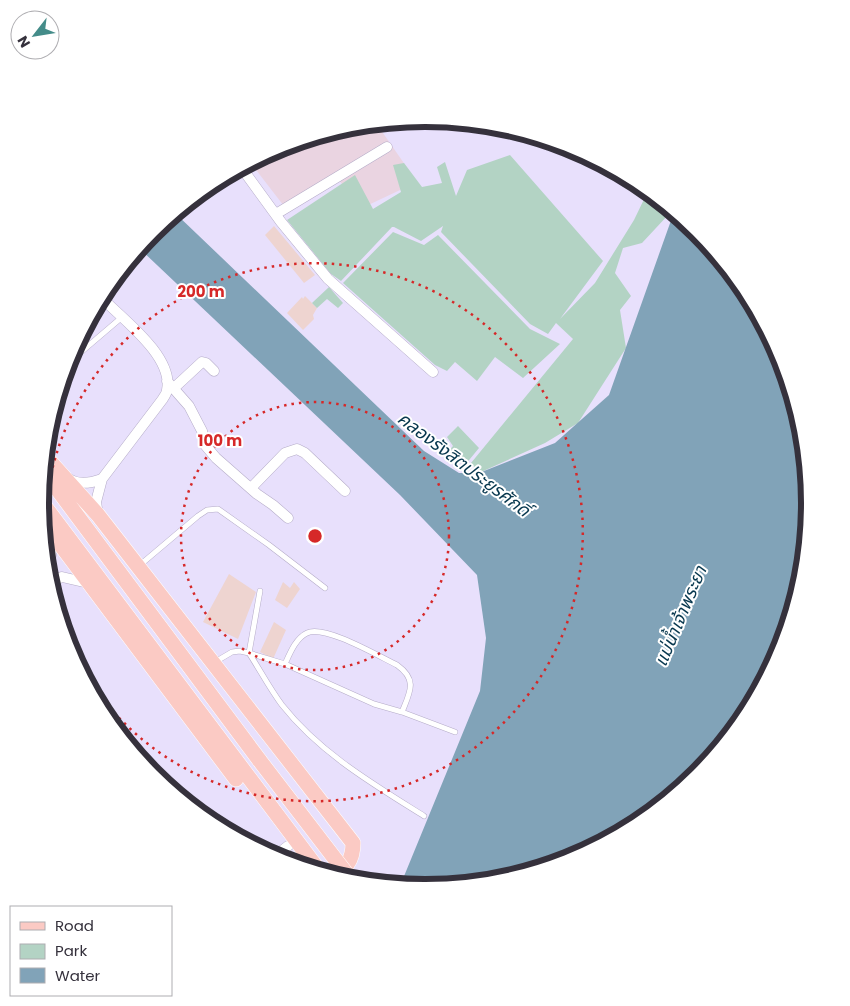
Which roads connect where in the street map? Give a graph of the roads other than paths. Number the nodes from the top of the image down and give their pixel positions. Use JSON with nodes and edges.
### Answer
{"nodes":[{"id":1,"x":387,"y":147,"type":"dead end"},
{"id":2,"x":246,"y":173,"type":"edge"},
{"id":3,"x":276,"y":214,"type":"junction"},
{"id":4,"x":107,"y":303,"type":"edge"},
{"id":5,"x":121,"y":318,"type":"junction"},
{"id":6,"x":80,"y":353,"type":"edge"},
{"id":7,"x":214,"y":371,"type":"dead end"},
{"id":8,"x":433,"y":372,"type":"dead end"},
{"id":9,"x":170,"y":385,"type":"junction"},
{"id":10,"x":51,"y":470,"type":"edge"},
{"id":11,"x":102,"y":479,"type":"junction"},
{"id":12,"x":251,"y":488,"type":"junction"},
{"id":13,"x":345,"y":492,"type":"dead end"},
{"id":14,"x":49,"y":513,"type":"edge"},
{"id":15,"x":98,"y":515,"type":"junction"},
{"id":16,"x":288,"y":518,"type":"dead end"},
{"id":17,"x":50,"y":532,"type":"edge"},
{"id":18,"x":138,"y":566,"type":"junction"},
{"id":19,"x":57,"y":579,"type":"edge"},
{"id":20,"x":88,"y":583,"type":"junction"},
{"id":21,"x":325,"y":588,"type":"dead end"},
{"id":22,"x":260,"y":591,"type":"dead end"},
{"id":23,"x":250,"y":653,"type":"junction"},
{"id":24,"x":212,"y":664,"type":"junction"},
{"id":25,"x":285,"y":664,"type":"junction"},
{"id":26,"x":402,"y":712,"type":"junction"},
{"id":27,"x":455,"y":732,"type":"dead end"},
{"id":28,"x":424,"y":816,"type":"dead end"},
{"id":29,"x":288,"y":846,"type":"junction"},
{"id":30,"x":281,"y":851,"type":"edge"},
{"id":31,"x":296,"y":856,"type":"edge"},
{"id":32,"x":312,"y":861,"type":"edge"},
{"id":33,"x":342,"y":870,"type":"edge"},
{"id":34,"x":343,"y":870,"type":"edge"}],
"edges":[{"from":1,"to":3,"type":"street"},
{"from":2,"to":3,"type":"street"},
{"from":3,"to":8,"type":"street"},
{"from":4,"to":5,"type":"street"},
{"from":5,"to":6,"type":"lane"},
{"from":5,"to":9,"type":"street"},
{"from":7,"to":9,"type":"street"},
{"from":9,"to":11,"type":"street"},
{"from":9,"to":12,"type":"street"},
{"from":10,"to":11,"type":"street"},
{"from":10,"to":15,"type":"main road"},
{"from":10,"to":34,"type":"main road","bridge":true},
{"from":11,"to":15,"type":"street"},
{"from":12,"to":13,"type":"street"},
{"from":12,"to":16,"type":"street"},
{"from":14,"to":32,"type":"main road"},
{"from":15,"to":18,"type":"main road"},
{"from":17,"to":20,"type":"main road"},
{"from":18,"to":21,"type":"lane"},
{"from":18,"to":24,"type":"main road"},
{"from":19,"to":20,"type":"street"},
{"from":20,"to":29,"type":"main road"},
{"from":22,"to":23,"type":"lane"},
{"from":23,"to":24,"type":"lane"},
{"from":23,"to":25,"type":"lane"},
{"from":23,"to":28,"type":"lane"},
{"from":24,"to":33,"type":"main road"},
{"from":25,"to":26,"type":"lane"},
{"from":25,"to":26,"type":"lane"},
{"from":26,"to":27,"type":"lane"},
{"from":29,"to":30,"type":"street"},
{"from":29,"to":31,"type":"main road"}]}
